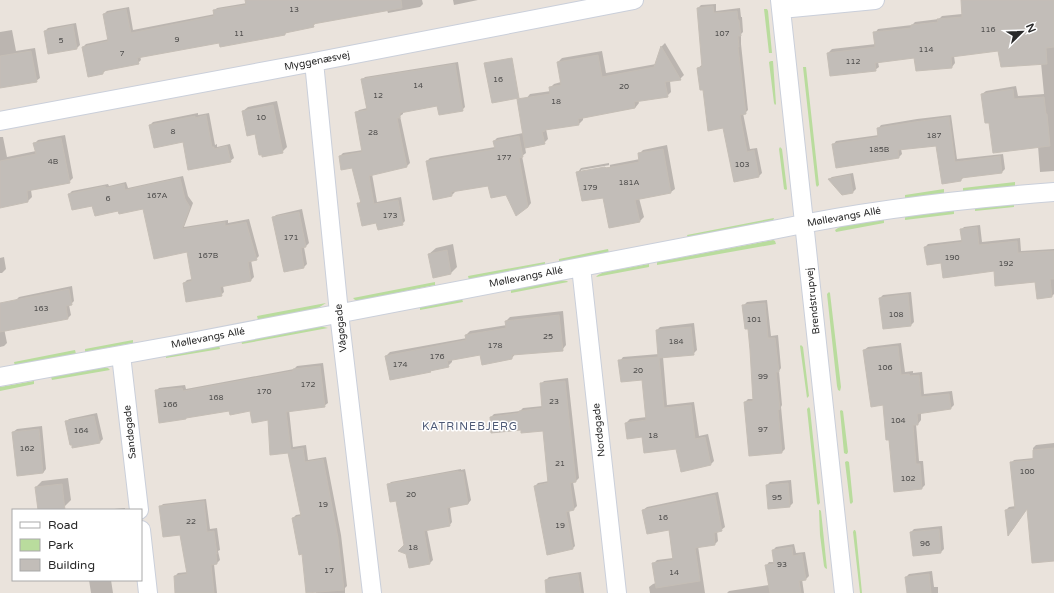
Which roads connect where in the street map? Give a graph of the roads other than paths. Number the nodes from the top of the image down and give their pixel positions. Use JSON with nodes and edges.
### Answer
{"nodes":[{"id":1,"x":634,"y":0,"type":"edge"},
{"id":2,"x":875,"y":0,"type":"edge"},
{"id":3,"x":781,"y":4,"type":"edge"},
{"id":4,"x":314,"y":62,"type":"junction"},
{"id":5,"x":0,"y":120,"type":"edge"},
{"id":6,"x":1054,"y":192,"type":"edge"},
{"id":7,"x":804,"y":224,"type":"junction"},
{"id":8,"x":581,"y":267,"type":"junction"},
{"id":9,"x":339,"y":313,"type":"junction"},
{"id":10,"x":121,"y":355,"type":"junction"},
{"id":11,"x":0,"y":377,"type":"edge"},
{"id":12,"x":139,"y":509,"type":"edge"},
{"id":13,"x":142,"y":539,"type":"edge"},
{"id":14,"x":148,"y":593,"type":"edge"},
{"id":15,"x":372,"y":593,"type":"edge"},
{"id":16,"x":617,"y":593,"type":"edge"},
{"id":17,"x":844,"y":593,"type":"edge"}],
"edges":[{"from":1,"to":4,"type":"street","name":"Myggenæsvej"},
{"from":2,"to":3,"type":"street","name":"Brendstrupvej"},
{"from":3,"to":7,"type":"street","name":"Brendstrupvej"},
{"from":4,"to":5,"type":"street","name":"Myggenæsvej"},
{"from":4,"to":9,"type":"street","name":"Vågøgade"},
{"from":6,"to":7,"type":"street","name":"Møllevangs Allé"},
{"from":7,"to":8,"type":"street","name":"Møllevangs Allé"},
{"from":7,"to":17,"type":"street","name":"Brendstrupvej"},
{"from":8,"to":9,"type":"street","name":"Møllevangs Allé"},
{"from":8,"to":16,"type":"street","name":"Nordøgade"},
{"from":9,"to":10,"type":"street","name":"Møllevangs Allé"},
{"from":9,"to":15,"type":"street","name":"Vågøgade"},
{"from":10,"to":11,"type":"street","name":"Møllevangs Allé"},
{"from":10,"to":12,"type":"street","name":"Sandøgade"},
{"from":13,"to":14,"type":"street"}]}
